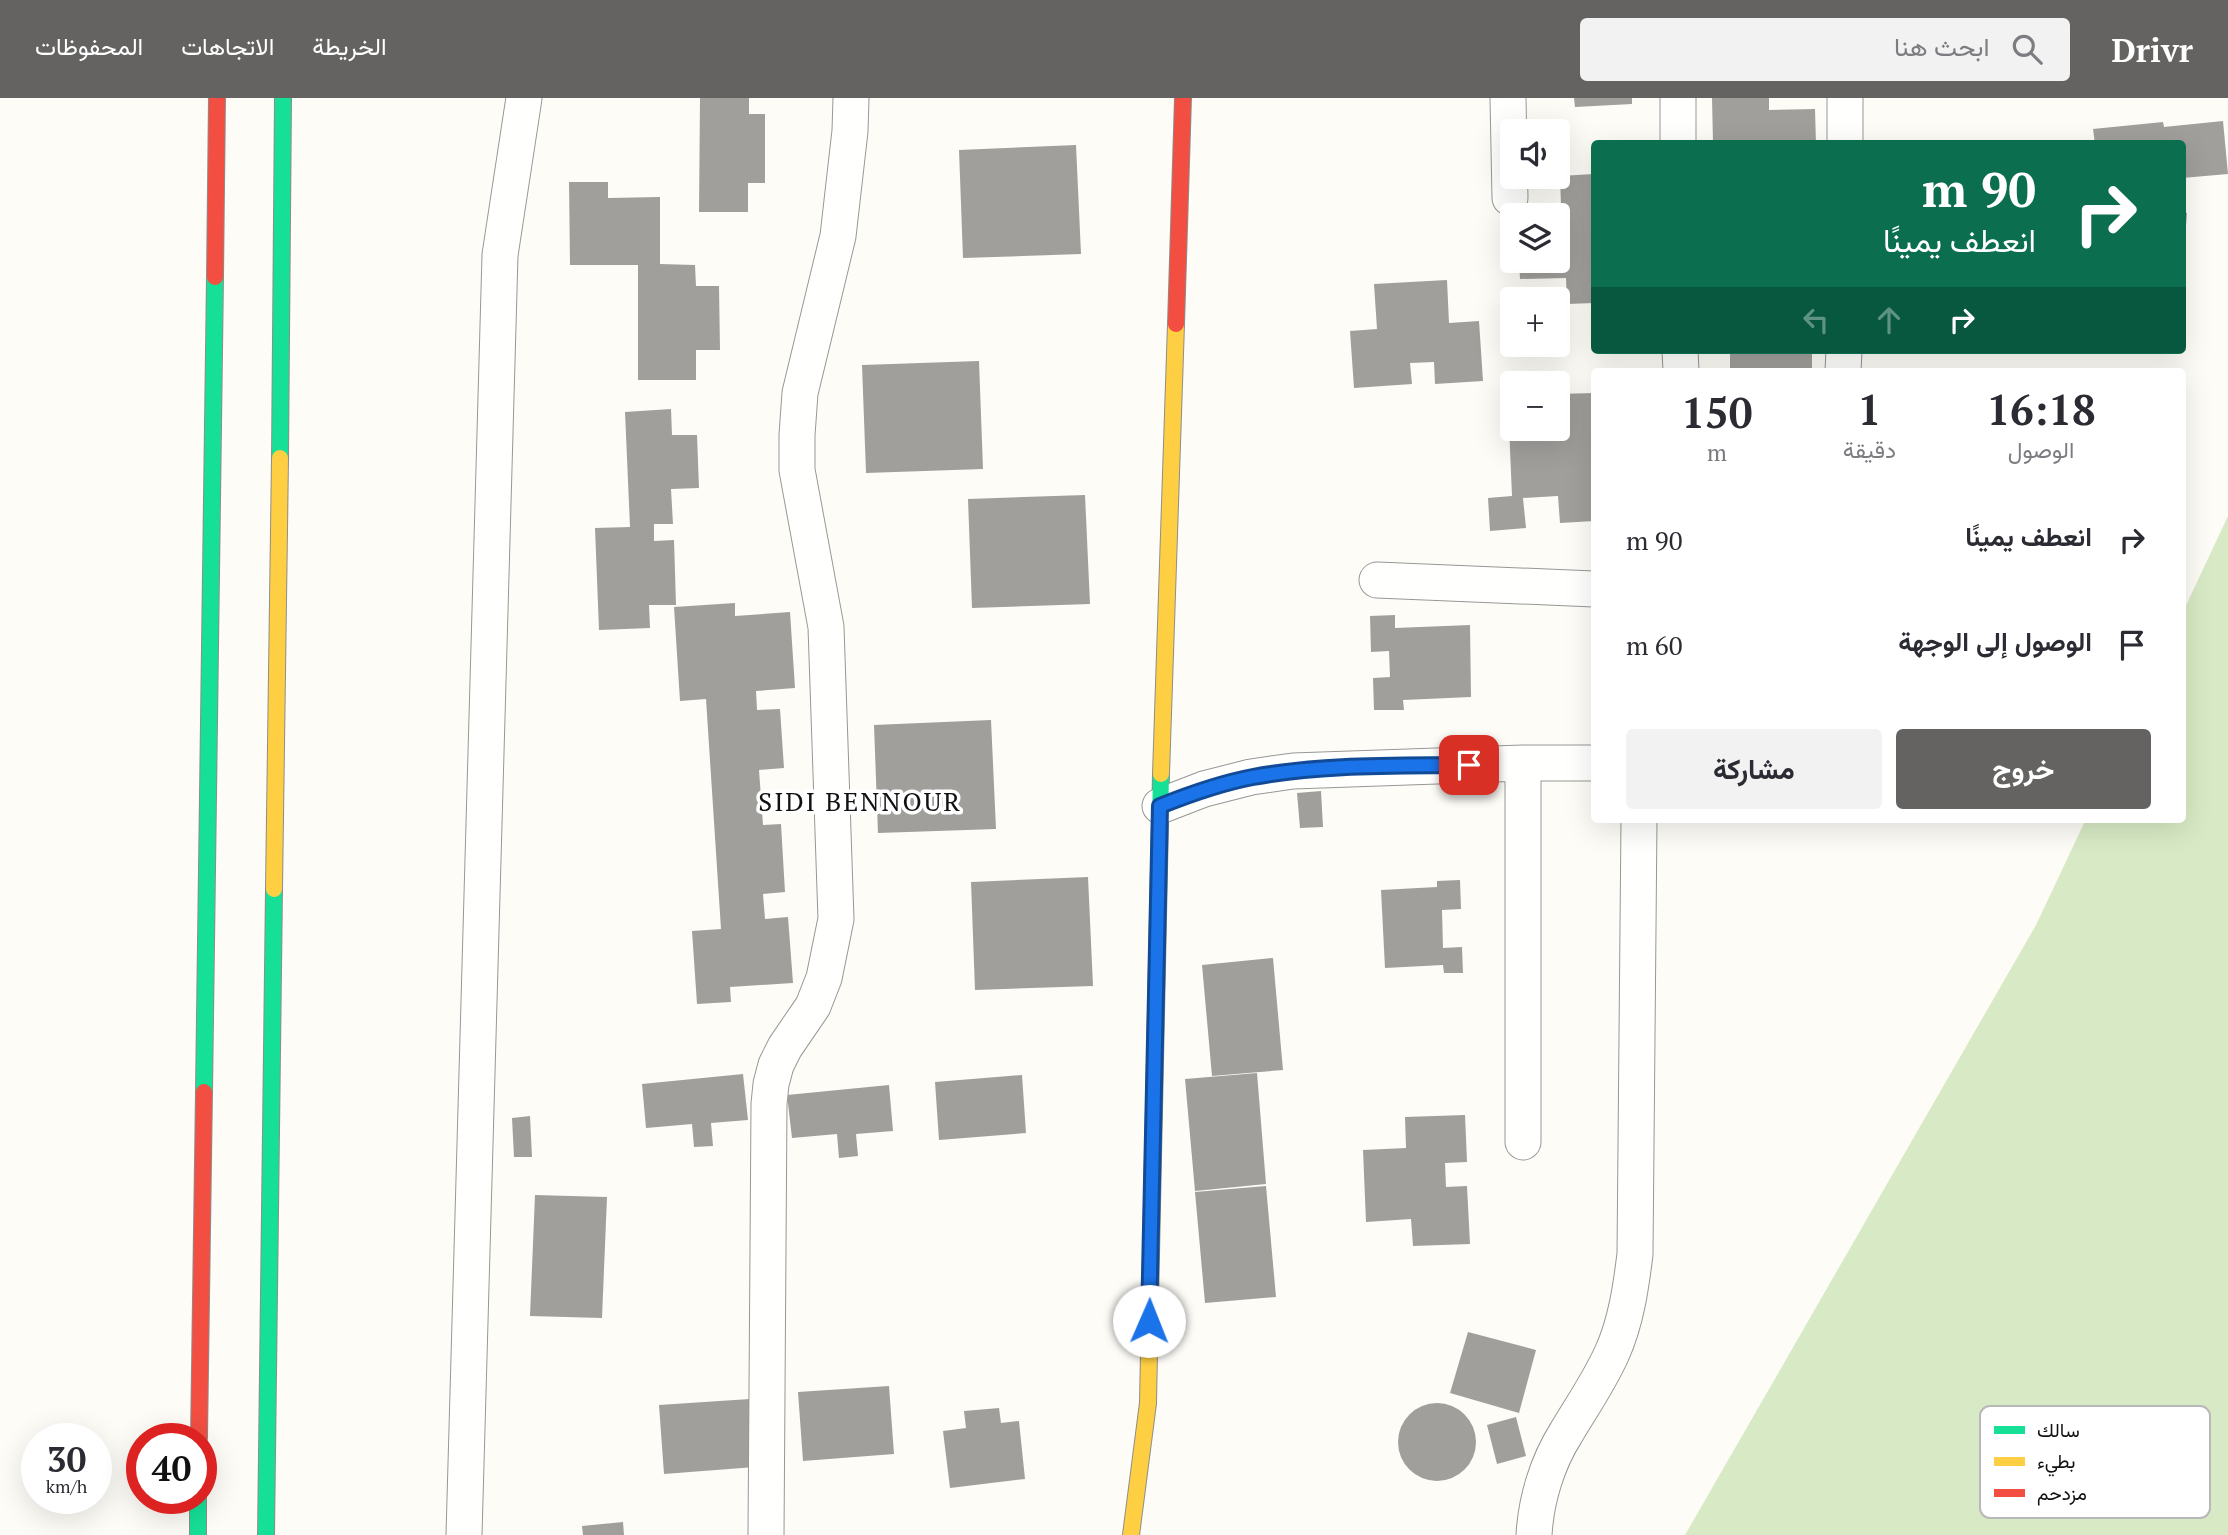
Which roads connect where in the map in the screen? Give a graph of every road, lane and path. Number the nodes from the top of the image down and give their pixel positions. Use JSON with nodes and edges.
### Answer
{"nodes":[{"id":1,"x":217,"y":98,"type":"edge"},
{"id":2,"x":283,"y":98,"type":"edge"},
{"id":3,"x":524,"y":98,"type":"edge"},
{"id":4,"x":851,"y":98,"type":"edge"},
{"id":5,"x":1183,"y":98,"type":"edge"},
{"id":6,"x":1508,"y":98,"type":"edge"},
{"id":7,"x":1678,"y":98,"type":"edge"},
{"id":8,"x":1846,"y":98,"type":"edge"},
{"id":9,"x":1678,"y":140,"type":"edge"},
{"id":10,"x":1845,"y":140,"type":"edge"},
{"id":11,"x":1510,"y":198,"type":"dead end"},
{"id":12,"x":1377,"y":580,"type":"dead end"},
{"id":13,"x":1591,"y":589,"type":"edge"},
{"id":14,"x":1522,"y":763,"type":"junction"},
{"id":15,"x":1591,"y":763,"type":"edge"},
{"id":16,"x":1160,"y":806,"type":"junction"},
{"id":17,"x":1639,"y":823,"type":"edge"},
{"id":18,"x":1524,"y":1142,"type":"dead end"},
{"id":19,"x":199,"y":1423,"type":"edge"},
{"id":20,"x":198,"y":1514,"type":"edge"},
{"id":21,"x":198,"y":1535,"type":"edge"},
{"id":22,"x":266,"y":1535,"type":"edge"},
{"id":23,"x":464,"y":1535,"type":"edge"},
{"id":24,"x":766,"y":1535,"type":"edge"},
{"id":25,"x":1131,"y":1535,"type":"edge"},
{"id":26,"x":1534,"y":1535,"type":"edge"}],
"edges":[{"from":1,"to":19,"type":"main road"},
{"from":2,"to":22,"type":"main road"},
{"from":3,"to":23,"type":"street"},
{"from":4,"to":24,"type":"street"},
{"from":5,"to":16,"type":"main road"},
{"from":6,"to":11,"type":"street"},
{"from":7,"to":9,"type":"street"},
{"from":8,"to":10,"type":"street"},
{"from":12,"to":13,"type":"street"},
{"from":14,"to":15,"type":"street"},
{"from":14,"to":16,"type":"street"},
{"from":14,"to":18,"type":"street"},
{"from":16,"to":25,"type":"main road"},
{"from":17,"to":26,"type":"street"},
{"from":20,"to":21,"type":"main road"}]}
